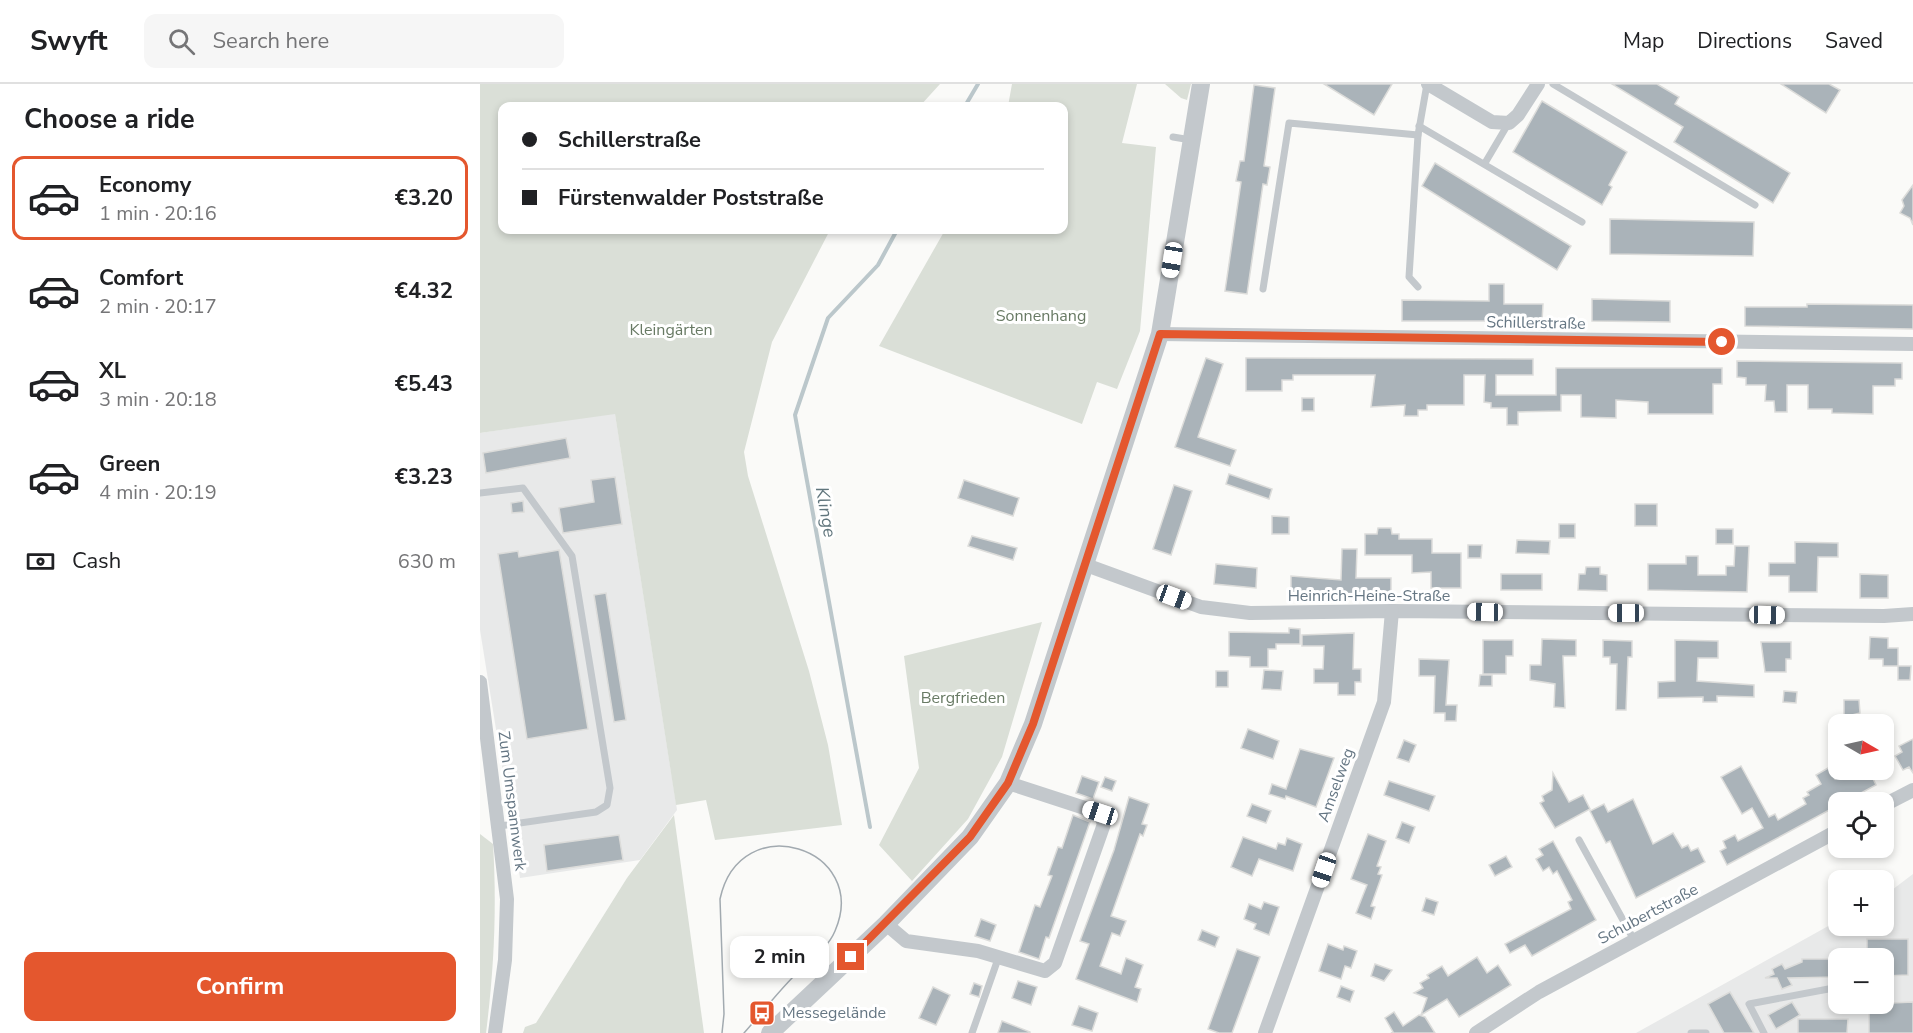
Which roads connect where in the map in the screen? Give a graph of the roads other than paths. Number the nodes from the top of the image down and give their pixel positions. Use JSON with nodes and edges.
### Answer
{"nodes":[{"id":1,"x":1201,"y":84,"type":"edge"},
{"id":2,"x":1428,"y":84,"type":"edge"},
{"id":3,"x":1538,"y":84,"type":"edge"},
{"id":4,"x":1553,"y":84,"type":"edge"},
{"id":5,"x":1509,"y":123,"type":"junction"},
{"id":6,"x":1419,"y":126,"type":"junction"},
{"id":7,"x":1418,"y":135,"type":"junction"},
{"id":8,"x":1173,"y":137,"type":"dead end"},
{"id":9,"x":1191,"y":140,"type":"junction"},
{"id":10,"x":1485,"y":163,"type":"junction"},
{"id":11,"x":1755,"y":204,"type":"dead end"},
{"id":12,"x":1582,"y":222,"type":"dead end"},
{"id":13,"x":1418,"y":287,"type":"dead end"},
{"id":14,"x":1263,"y":289,"type":"dead end"},
{"id":15,"x":1160,"y":334,"type":"junction"},
{"id":16,"x":1913,"y":344,"type":"edge"},
{"id":17,"x":480,"y":493,"type":"edge"},
{"id":18,"x":1086,"y":565,"type":"junction"},
{"id":19,"x":1392,"y":611,"type":"junction"},
{"id":20,"x":1913,"y":614,"type":"edge"},
{"id":21,"x":480,"y":684,"type":"edge"},
{"id":22,"x":1008,"y":783,"type":"junction"},
{"id":23,"x":1913,"y":790,"type":"edge"},
{"id":24,"x":1894,"y":800,"type":"edge"},
{"id":25,"x":500,"y":826,"type":"junction"},
{"id":26,"x":1828,"y":836,"type":"edge"},
{"id":27,"x":1580,"y":840,"type":"dead end"},
{"id":28,"x":886,"y":924,"type":"junction"},
{"id":29,"x":1634,"y":940,"type":"junction"},
{"id":30,"x":999,"y":956,"type":"junction"},
{"id":31,"x":1828,"y":989,"type":"edge"},
{"id":32,"x":495,"y":1033,"type":"edge"},
{"id":33,"x":770,"y":1033,"type":"edge"},
{"id":34,"x":972,"y":1033,"type":"edge"},
{"id":35,"x":1264,"y":1033,"type":"edge"},
{"id":36,"x":1476,"y":1033,"type":"edge"},
{"id":37,"x":1691,"y":1033,"type":"edge"},
{"id":38,"x":1706,"y":1033,"type":"edge"},
{"id":39,"x":1764,"y":1033,"type":"edge"}],
"edges":[{"from":1,"to":9,"type":"street"},
{"from":2,"to":5,"type":"street"},
{"from":2,"to":6,"type":"lane"},
{"from":3,"to":5,"type":"street"},
{"from":4,"to":11,"type":"lane"},
{"from":5,"to":10,"type":"lane"},
{"from":6,"to":7,"type":"lane"},
{"from":6,"to":10,"type":"lane"},
{"from":7,"to":13,"type":"lane"},
{"from":7,"to":14,"type":"lane"},
{"from":8,"to":9,"type":"lane"},
{"from":9,"to":15,"type":"street"},
{"from":10,"to":12,"type":"lane"},
{"from":15,"to":16,"type":"street","name":"Schillerstraße"},
{"from":15,"to":18,"type":"street"},
{"from":17,"to":25,"type":"lane"},
{"from":18,"to":19,"type":"street","name":"Heinrich-Heine-Straße"},
{"from":18,"to":22,"type":"street"},
{"from":19,"to":20,"type":"street","name":"Heinrich-Heine-Straße"},
{"from":19,"to":35,"type":"street","name":"Amselweg"},
{"from":21,"to":25,"type":"street","name":"Zum Umspannwerk"},
{"from":22,"to":28,"type":"street"},
{"from":22,"to":30,"type":"street"},
{"from":23,"to":24,"type":"street"},
{"from":25,"to":32,"type":"street","name":"Zum Umspannwerk"},
{"from":26,"to":29,"type":"street","name":"Schubertstraße"},
{"from":27,"to":29,"type":"lane"},
{"from":28,"to":30,"type":"street"},
{"from":28,"to":33,"type":"street"},
{"from":29,"to":36,"type":"street","name":"Schubertstraße"},
{"from":30,"to":34,"type":"lane"},
{"from":31,"to":39,"type":"lane"},
{"from":37,"to":38,"type":"lane"}]}
